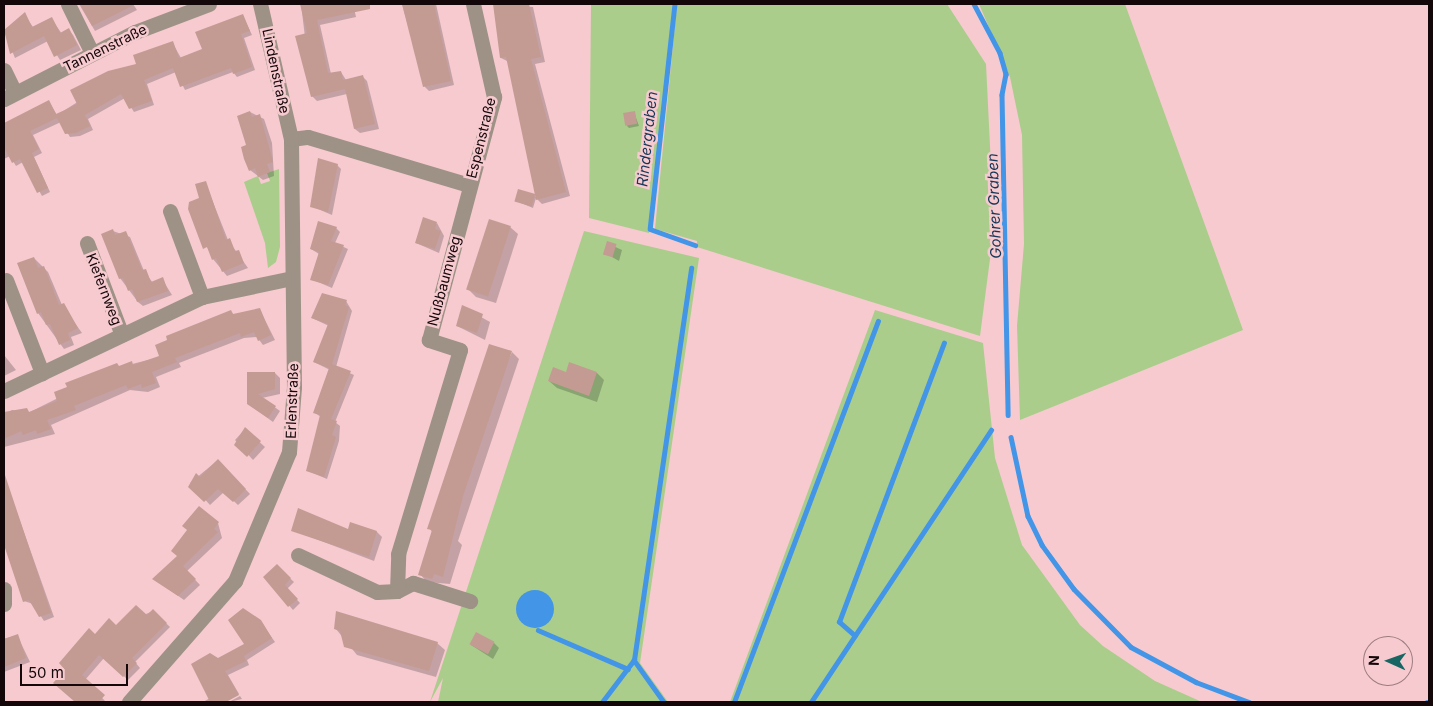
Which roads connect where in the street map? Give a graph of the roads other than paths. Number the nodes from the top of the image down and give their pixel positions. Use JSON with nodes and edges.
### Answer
{"nodes":[{"id":1,"x":68,"y":4,"type":"edge"},
{"id":2,"x":209,"y":4,"type":"edge"},
{"id":3,"x":260,"y":4,"type":"edge"},
{"id":4,"x":472,"y":4,"type":"edge"},
{"id":5,"x":92,"y":53,"type":"junction"},
{"id":6,"x":4,"y":70,"type":"edge"},
{"id":7,"x":10,"y":96,"type":"edge"},
{"id":8,"x":290,"y":139,"type":"junction"},
{"id":9,"x":469,"y":185,"type":"junction"},
{"id":10,"x":170,"y":211,"type":"dead end"},
{"id":11,"x":87,"y":243,"type":"dead end"},
{"id":12,"x":292,"y":278,"type":"junction"},
{"id":13,"x":6,"y":280,"type":"dead end"},
{"id":14,"x":202,"y":297,"type":"junction"},
{"id":15,"x":122,"y":334,"type":"junction"},
{"id":16,"x":42,"y":373,"type":"junction"},
{"id":17,"x":4,"y":391,"type":"edge"},
{"id":18,"x":298,"y":555,"type":"dead end"},
{"id":19,"x":4,"y":589,"type":"edge"},
{"id":20,"x":397,"y":591,"type":"junction"},
{"id":21,"x":470,"y":601,"type":"dead end"},
{"id":22,"x":4,"y":604,"type":"edge"},
{"id":23,"x":129,"y":702,"type":"edge"}],
"edges":[{"from":1,"to":5,"type":"street"},
{"from":2,"to":5,"type":"street","name":"Tannenstraße"},
{"from":3,"to":8,"type":"street","name":"Lindenstraße"},
{"from":4,"to":9,"type":"street","name":"Espenstraße"},
{"from":5,"to":7,"type":"street","name":"Tannenstraße"},
{"from":6,"to":7,"type":"street"},
{"from":8,"to":9,"type":"street"},
{"from":8,"to":12,"type":"street","name":"Erlenstraße"},
{"from":9,"to":20,"type":"street","name":"Nußbaumweg"},
{"from":10,"to":14,"type":"street"},
{"from":11,"to":15,"type":"street","name":"Kiefernweg"},
{"from":12,"to":14,"type":"street","name":"Kiefernweg"},
{"from":12,"to":23,"type":"street","name":"Erlenstraße"},
{"from":13,"to":16,"type":"street"},
{"from":14,"to":15,"type":"street","name":"Kiefernweg"},
{"from":15,"to":16,"type":"street","name":"Kiefernweg"},
{"from":16,"to":17,"type":"street","name":"Kiefernweg"},
{"from":18,"to":20,"type":"street"},
{"from":19,"to":22,"type":"street"},
{"from":20,"to":21,"type":"street"}]}
